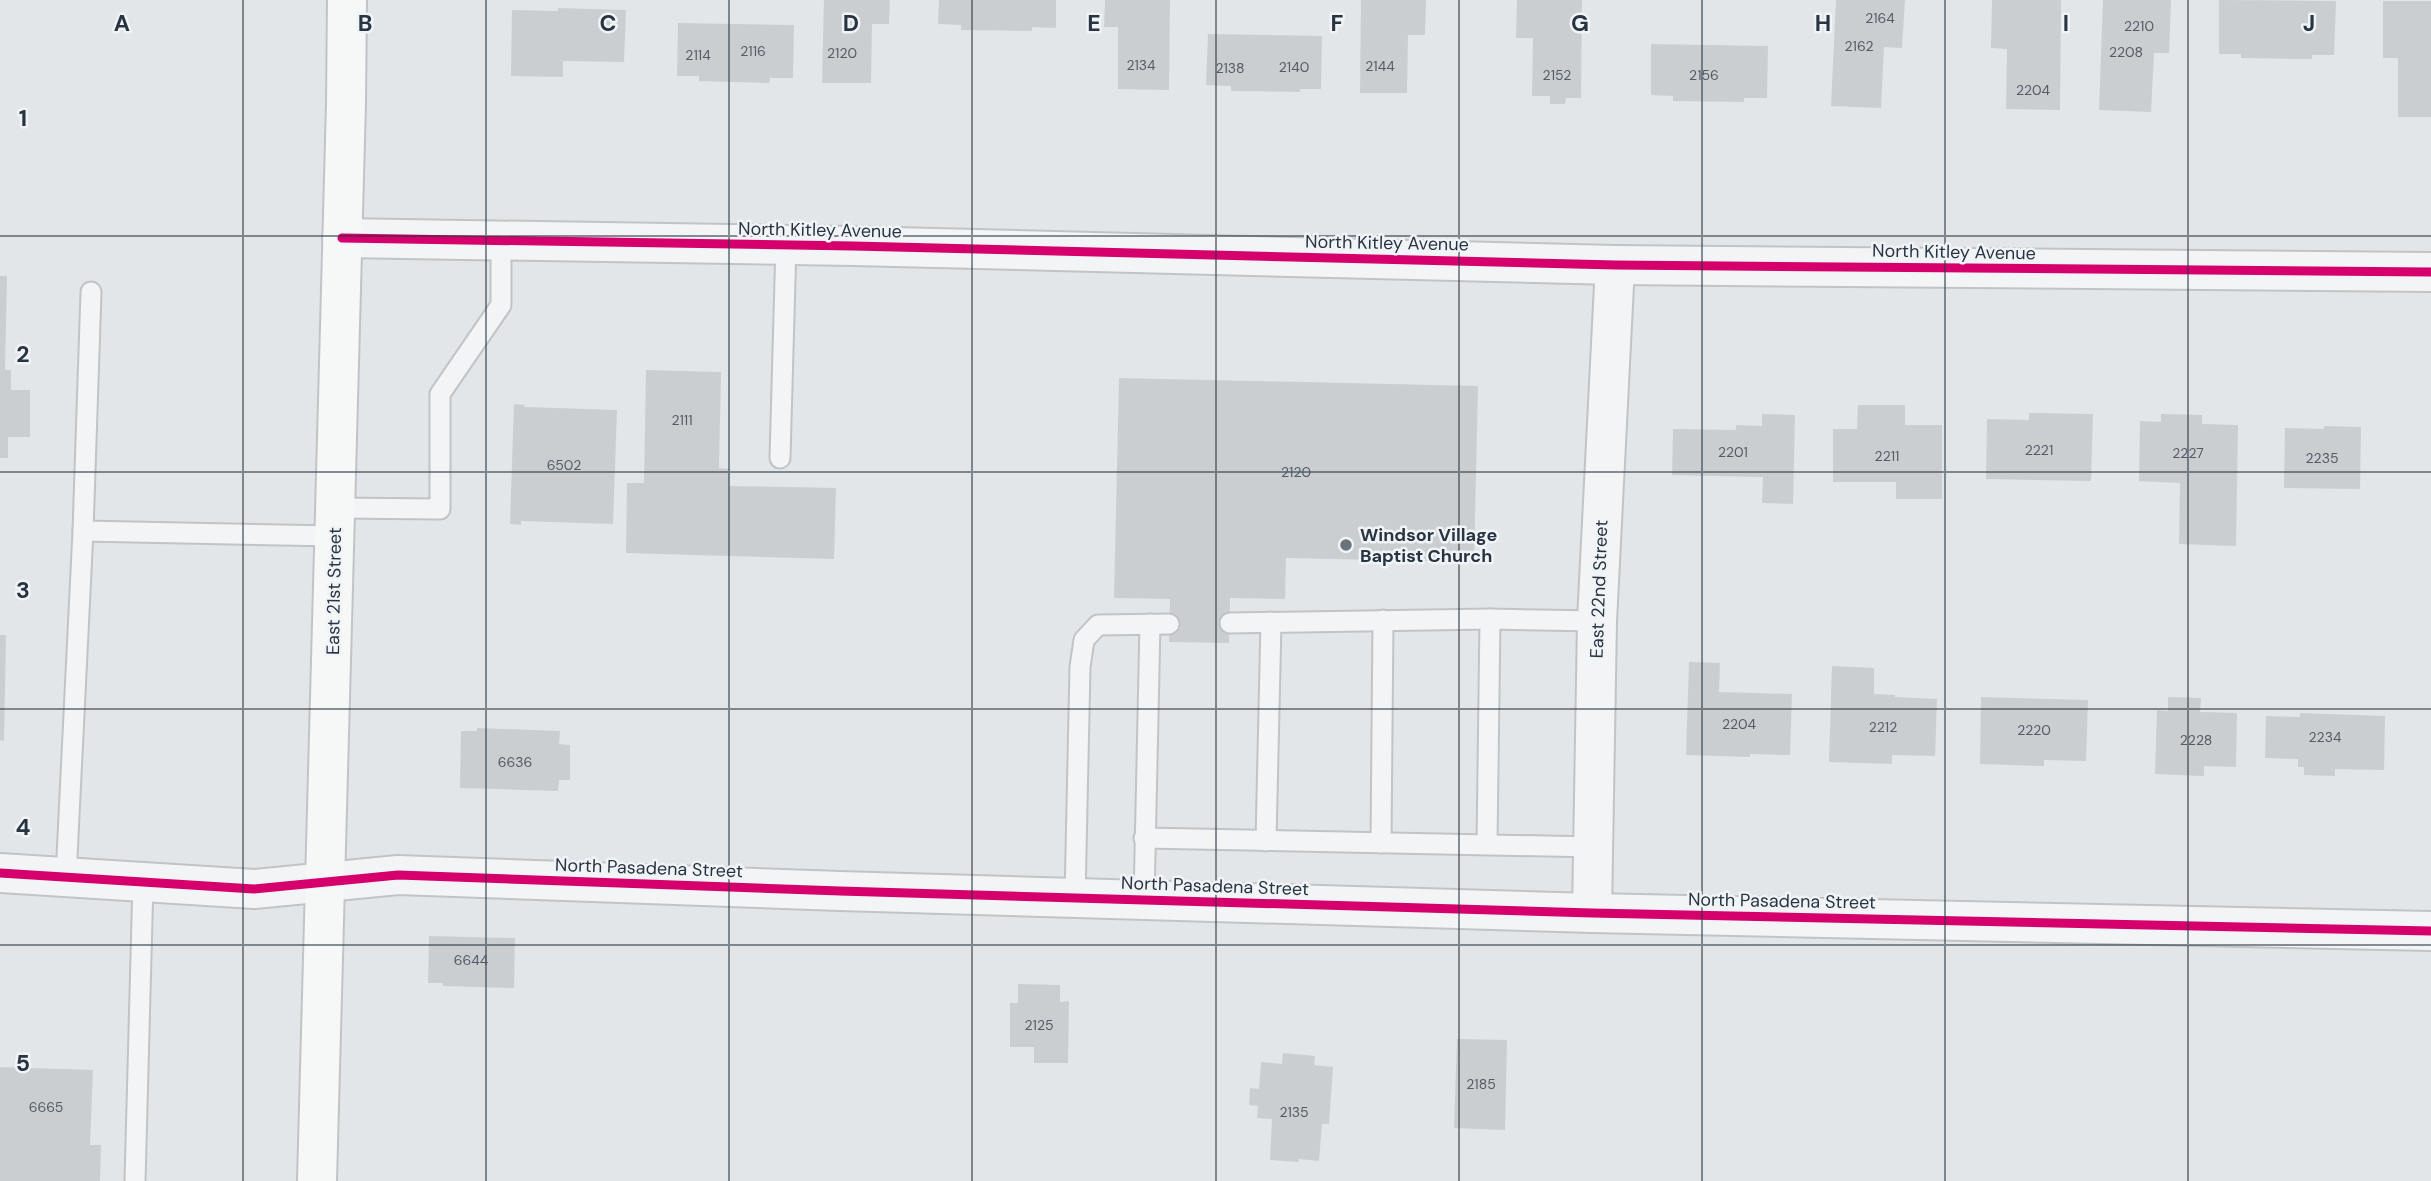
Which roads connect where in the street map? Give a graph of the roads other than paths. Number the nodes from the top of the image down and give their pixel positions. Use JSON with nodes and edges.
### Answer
{"nodes":[{"id":1,"x":347,"y":0,"type":"edge"},
{"id":2,"x":342,"y":238,"type":"junction"},
{"id":3,"x":501,"y":240,"type":"junction"},
{"id":4,"x":786,"y":244,"type":"junction"},
{"id":5,"x":1615,"y":265,"type":"junction"},
{"id":6,"x":2431,"y":272,"type":"edge"},
{"id":7,"x":91,"y":292,"type":"dead end"},
{"id":8,"x":780,"y":458,"type":"dead end"},
{"id":9,"x":335,"y":522,"type":"junction"},
{"id":10,"x":83,"y":531,"type":"junction"},
{"id":11,"x":1490,"y":619,"type":"junction"},
{"id":12,"x":1383,"y":620,"type":"junction"},
{"id":13,"x":1597,"y":621,"type":"junction"},
{"id":14,"x":1271,"y":622,"type":"junction"},
{"id":15,"x":1230,"y":623,"type":"dead end"},
{"id":16,"x":1144,"y":838,"type":"junction"},
{"id":17,"x":1266,"y":841,"type":"junction"},
{"id":18,"x":1381,"y":843,"type":"junction"},
{"id":19,"x":1487,"y":844,"type":"junction"},
{"id":20,"x":1594,"y":846,"type":"junction"},
{"id":21,"x":0,"y":873,"type":"edge"},
{"id":22,"x":66,"y":877,"type":"junction"},
{"id":23,"x":143,"y":882,"type":"junction"},
{"id":24,"x":326,"y":883,"type":"junction"},
{"id":25,"x":1075,"y":898,"type":"junction"},
{"id":26,"x":1144,"y":900,"type":"junction"},
{"id":27,"x":1592,"y":913,"type":"junction"},
{"id":28,"x":2431,"y":931,"type":"edge"},
{"id":29,"x":135,"y":1181,"type":"edge"},
{"id":30,"x":317,"y":1181,"type":"edge"}],
"edges":[{"from":1,"to":2,"type":"main road","name":"East 21st Street"},
{"from":2,"to":3,"type":"street","name":"North Kitley Avenue"},
{"from":2,"to":9,"type":"main road","name":"East 21st Street"},
{"from":3,"to":4,"type":"street","name":"North Kitley Avenue"},
{"from":3,"to":9,"type":"lane"},
{"from":4,"to":5,"type":"street","name":"North Kitley Avenue"},
{"from":4,"to":8,"type":"lane"},
{"from":5,"to":6,"type":"street","name":"North Kitley Avenue"},
{"from":5,"to":13,"type":"street","name":"East 22nd Street"},
{"from":7,"to":10,"type":"lane"},
{"from":9,"to":10,"type":"lane"},
{"from":9,"to":24,"type":"main road","name":"East 21st Street"},
{"from":10,"to":22,"type":"lane"},
{"from":11,"to":12,"type":"lane"},
{"from":11,"to":13,"type":"lane"},
{"from":11,"to":19,"type":"lane"},
{"from":12,"to":14,"type":"lane"},
{"from":12,"to":18,"type":"lane"},
{"from":13,"to":20,"type":"street","name":"East 22nd Street"},
{"from":14,"to":15,"type":"lane"},
{"from":14,"to":17,"type":"lane"},
{"from":16,"to":17,"type":"lane"},
{"from":16,"to":25,"type":"lane"},
{"from":16,"to":26,"type":"lane"},
{"from":17,"to":18,"type":"lane"},
{"from":18,"to":19,"type":"lane"},
{"from":19,"to":20,"type":"lane"},
{"from":20,"to":27,"type":"street","name":"East 22nd Street"},
{"from":21,"to":22,"type":"street","name":"North Pasadena Street"},
{"from":22,"to":23,"type":"street","name":"North Pasadena Street"},
{"from":23,"to":24,"type":"street","name":"North Pasadena Street"},
{"from":23,"to":29,"type":"lane"},
{"from":24,"to":25,"type":"street","name":"North Pasadena Street"},
{"from":24,"to":30,"type":"main road","name":"East 21st Street"},
{"from":25,"to":26,"type":"street","name":"North Pasadena Street"},
{"from":26,"to":27,"type":"street","name":"North Pasadena Street"},
{"from":27,"to":28,"type":"street","name":"North Pasadena Street"}]}
